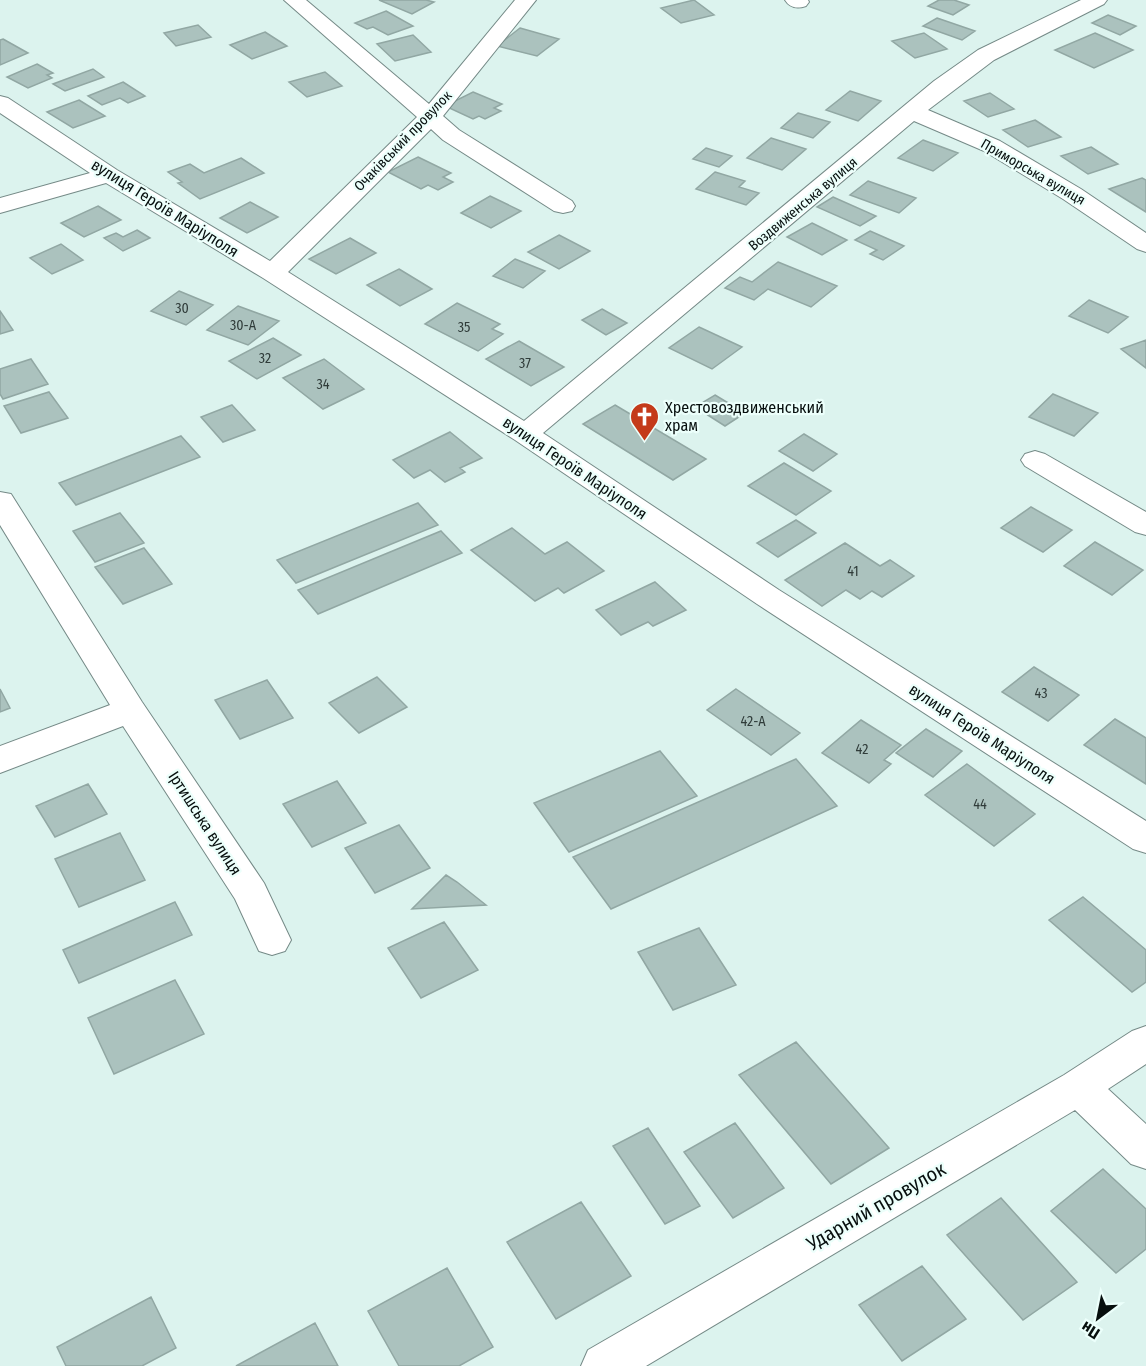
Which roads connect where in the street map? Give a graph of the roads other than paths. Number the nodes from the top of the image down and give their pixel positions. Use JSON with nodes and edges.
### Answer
{"nodes":[{"id":1,"x":294,"y":0,"type":"edge"},
{"id":2,"x":526,"y":0,"type":"edge"},
{"id":3,"x":1097,"y":0,"type":"edge"},
{"id":4,"x":0,"y":104,"type":"edge"},
{"id":5,"x":914,"y":111,"type":"junction"},
{"id":6,"x":429,"y":118,"type":"junction"},
{"id":7,"x":110,"y":175,"type":"junction"},
{"id":8,"x":0,"y":206,"type":"edge"},
{"id":9,"x":563,"y":206,"type":"dead end"},
{"id":10,"x":1146,"y":244,"type":"edge"},
{"id":11,"x":272,"y":273,"type":"junction"},
{"id":12,"x":525,"y":434,"type":"junction"},
{"id":13,"x":1035,"y":460,"type":"dead end"},
{"id":14,"x":0,"y":501,"type":"edge"},
{"id":15,"x":1146,"y":525,"type":"edge"},
{"id":16,"x":130,"y":710,"type":"junction"},
{"id":17,"x":0,"y":760,"type":"edge"},
{"id":18,"x":1146,"y":839,"type":"edge"},
{"id":19,"x":273,"y":940,"type":"dead end"},
{"id":20,"x":1146,"y":1043,"type":"edge"},
{"id":21,"x":1078,"y":1087,"type":"junction"},
{"id":22,"x":1146,"y":1150,"type":"edge"},
{"id":23,"x":604,"y":1366,"type":"edge"}],
"edges":[{"from":1,"to":6,"type":"street"},
{"from":2,"to":6,"type":"street","name":"Очаківський провулок"},
{"from":3,"to":5,"type":"street","name":"Воздвиженська вулиця"},
{"from":4,"to":7,"type":"street","name":"вулиця Героїв Маріуполя"},
{"from":5,"to":10,"type":"street","name":"Приморська вулиця"},
{"from":5,"to":12,"type":"street","name":"Воздвиженська вулиця"},
{"from":6,"to":9,"type":"street"},
{"from":6,"to":11,"type":"street","name":"Очаківський провулок"},
{"from":7,"to":8,"type":"street"},
{"from":7,"to":11,"type":"street","name":"вулиця Героїв Маріуполя"},
{"from":11,"to":12,"type":"street","name":"вулиця Героїв Маріуполя"},
{"from":12,"to":18,"type":"street","name":"вулиця Героїв Маріуполя"},
{"from":13,"to":15,"type":"street"},
{"from":14,"to":16,"type":"street","name":"Іртишська вулиця"},
{"from":16,"to":17,"type":"street"},
{"from":16,"to":19,"type":"street","name":"Іртишська вулиця"},
{"from":20,"to":21,"type":"street","name":"Ударний провулок"},
{"from":21,"to":22,"type":"street"},
{"from":21,"to":23,"type":"street","name":"Ударний провулок"}]}
